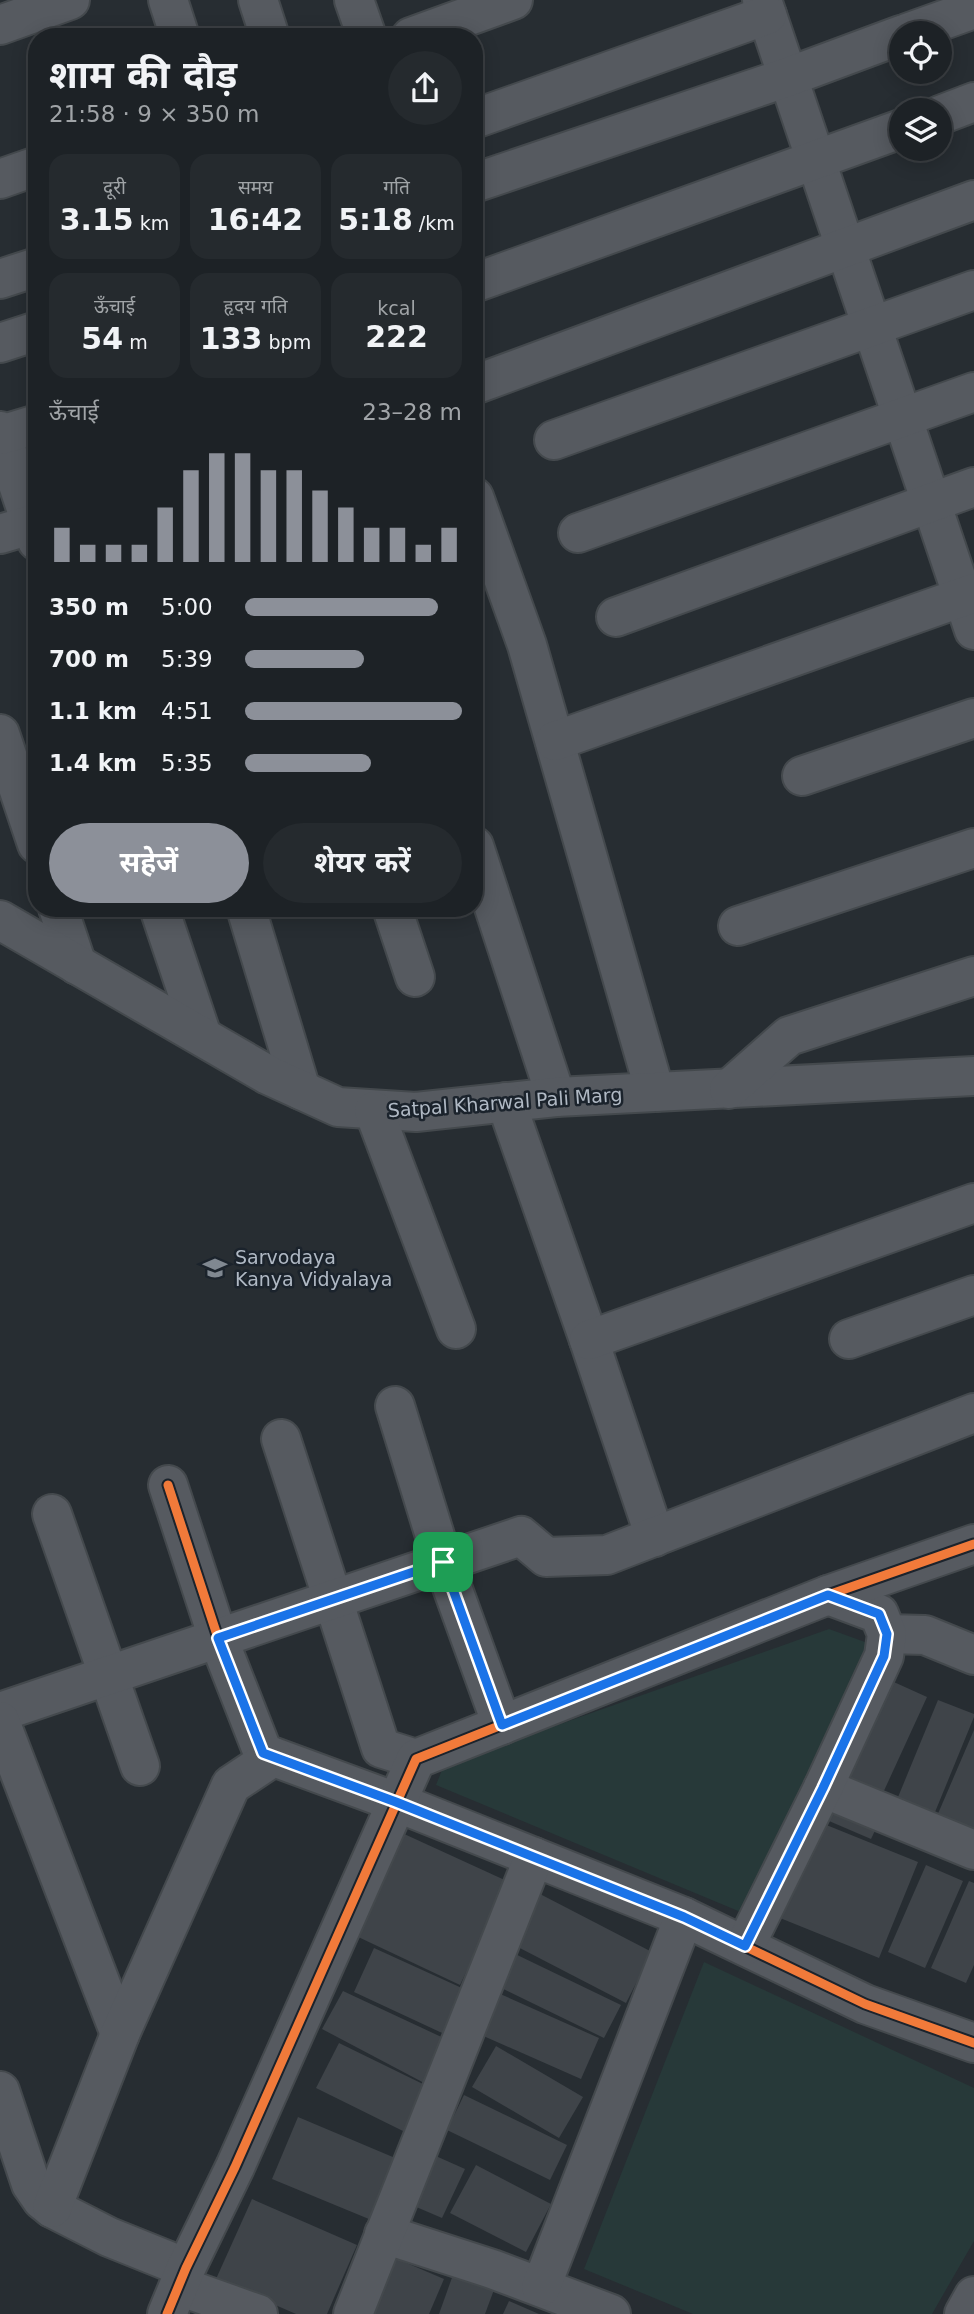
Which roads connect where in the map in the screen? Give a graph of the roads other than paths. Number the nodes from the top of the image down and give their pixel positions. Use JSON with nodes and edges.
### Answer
{"nodes":[{"id":1,"x":70,"y":0,"type":"edge"},
{"id":2,"x":168,"y":0,"type":"edge"},
{"id":3,"x":257,"y":0,"type":"edge"},
{"id":4,"x":354,"y":0,"type":"edge"},
{"id":5,"x":513,"y":0,"type":"edge"},
{"id":6,"x":765,"y":7,"type":"edge"},
{"id":7,"x":464,"y":9,"type":"edge"},
{"id":8,"x":974,"y":9,"type":"edge"},
{"id":9,"x":940,"y":21,"type":"edge"},
{"id":10,"x":0,"y":24,"type":"edge"},
{"id":11,"x":177,"y":28,"type":"edge"},
{"id":12,"x":267,"y":28,"type":"edge"},
{"id":13,"x":364,"y":28,"type":"edge"},
{"id":14,"x":428,"y":28,"type":"edge"},
{"id":15,"x":889,"y":40,"type":"edge"},
{"id":16,"x":788,"y":77,"type":"junction"},
{"id":17,"x":974,"y":102,"type":"edge"},
{"id":18,"x":952,"y":110,"type":"edge"},
{"id":19,"x":483,"y":115,"type":"edge"},
{"id":20,"x":889,"y":133,"type":"edge"},
{"id":21,"x":816,"y":160,"type":"junction"},
{"id":22,"x":28,"y":169,"type":"edge"},
{"id":23,"x":0,"y":179,"type":"edge"},
{"id":24,"x":483,"y":180,"type":"edge"},
{"id":25,"x":974,"y":200,"type":"edge"},
{"id":26,"x":845,"y":248,"type":"junction"},
{"id":27,"x":28,"y":270,"type":"edge"},
{"id":28,"x":0,"y":279,"type":"edge"},
{"id":29,"x":483,"y":280,"type":"edge"},
{"id":30,"x":974,"y":290,"type":"edge"},
{"id":31,"x":872,"y":326,"type":"junction"},
{"id":32,"x":28,"y":334,"type":"edge"},
{"id":33,"x":0,"y":343,"type":"edge"},
{"id":34,"x":483,"y":382,"type":"edge"},
{"id":35,"x":974,"y":392,"type":"edge"},
{"id":36,"x":902,"y":417,"type":"junction"},
{"id":37,"x":13,"y":430,"type":"edge"},
{"id":38,"x":554,"y":440,"type":"dead end"},
{"id":39,"x":974,"y":487,"type":"edge"},
{"id":40,"x":931,"y":502,"type":"junction"},
{"id":41,"x":483,"y":522,"type":"edge"},
{"id":42,"x":26,"y":530,"type":"edge"},
{"id":43,"x":578,"y":533,"type":"dead end"},
{"id":44,"x":970,"y":607,"type":"edge"},
{"id":45,"x":615,"y":617,"type":"dead end"},
{"id":46,"x":974,"y":718,"type":"edge"},
{"id":47,"x":0,"y":734,"type":"edge"},
{"id":48,"x":555,"y":741,"type":"junction"},
{"id":49,"x":802,"y":776,"type":"dead end"},
{"id":50,"x":25,"y":821,"type":"edge"},
{"id":51,"x":974,"y":848,"type":"edge"},
{"id":52,"x":483,"y":874,"type":"edge"},
{"id":53,"x":61,"y":917,"type":"edge"},
{"id":54,"x":162,"y":917,"type":"edge"},
{"id":55,"x":249,"y":917,"type":"edge"},
{"id":56,"x":395,"y":917,"type":"edge"},
{"id":57,"x":0,"y":920,"type":"edge"},
{"id":58,"x":738,"y":926,"type":"dead end"},
{"id":59,"x":77,"y":965,"type":"junction"},
{"id":60,"x":974,"y":976,"type":"edge"},
{"id":61,"x":415,"y":977,"type":"dead end"},
{"id":62,"x":202,"y":1036,"type":"junction"},
{"id":63,"x":974,"y":1076,"type":"edge"},
{"id":64,"x":729,"y":1089,"type":"junction"},
{"id":65,"x":301,"y":1090,"type":"junction"},
{"id":66,"x":655,"y":1092,"type":"junction"},
{"id":67,"x":556,"y":1097,"type":"junction"},
{"id":68,"x":506,"y":1102,"type":"junction"},
{"id":69,"x":374,"y":1111,"type":"junction"},
{"id":70,"x":974,"y":1203,"type":"edge"},
{"id":71,"x":974,"y":1295,"type":"edge"},
{"id":72,"x":456,"y":1329,"type":"dead end"},
{"id":73,"x":849,"y":1339,"type":"dead end"},
{"id":74,"x":589,"y":1340,"type":"junction"},
{"id":75,"x":395,"y":1406,"type":"dead end"},
{"id":76,"x":974,"y":1413,"type":"edge"},
{"id":77,"x":281,"y":1439,"type":"dead end"},
{"id":78,"x":168,"y":1485,"type":"dead end"},
{"id":79,"x":52,"y":1514,"type":"dead end"},
{"id":80,"x":655,"y":1537,"type":"junction"},
{"id":81,"x":974,"y":1544,"type":"edge"},
{"id":82,"x":443,"y":1562,"type":"junction"},
{"id":83,"x":828,"y":1595,"type":"junction"},
{"id":84,"x":334,"y":1599,"type":"junction"},
{"id":85,"x":887,"y":1634,"type":"junction"},
{"id":86,"x":218,"y":1638,"type":"junction"},
{"id":87,"x":974,"y":1656,"type":"edge"},
{"id":88,"x":108,"y":1675,"type":"junction"},
{"id":89,"x":0,"y":1712,"type":"edge"},
{"id":90,"x":0,"y":1721,"type":"edge"},
{"id":91,"x":502,"y":1725,"type":"junction"},
{"id":92,"x":272,"y":1757,"type":"junction"},
{"id":93,"x":416,"y":1759,"type":"junction"},
{"id":94,"x":140,"y":1766,"type":"dead end"},
{"id":95,"x":823,"y":1788,"type":"junction"},
{"id":96,"x":396,"y":1802,"type":"junction"},
{"id":97,"x":974,"y":1850,"type":"edge"},
{"id":98,"x":534,"y":1857,"type":"junction"},
{"id":99,"x":684,"y":1917,"type":"junction"},
{"id":100,"x":745,"y":1946,"type":"junction"},
{"id":101,"x":120,"y":2034,"type":"junction"},
{"id":102,"x":974,"y":2043,"type":"edge"},
{"id":103,"x":0,"y":2091,"type":"edge"},
{"id":104,"x":52,"y":2208,"type":"junction"},
{"id":105,"x":384,"y":2234,"type":"junction"},
{"id":106,"x":541,"y":2287,"type":"junction"},
{"id":107,"x":177,"y":2289,"type":"edge"},
{"id":108,"x":974,"y":2296,"type":"edge"},
{"id":109,"x":258,"y":2314,"type":"edge"},
{"id":110,"x":353,"y":2314,"type":"edge"},
{"id":111,"x":611,"y":2314,"type":"edge"},
{"id":112,"x":964,"y":2314,"type":"edge"}],
"edges":[{"from":1,"to":10,"type":"street"},
{"from":2,"to":11,"type":"street"},
{"from":3,"to":12,"type":"street"},
{"from":4,"to":13,"type":"street"},
{"from":5,"to":7,"type":"street"},
{"from":6,"to":16,"type":"street"},
{"from":6,"to":19,"type":"street"},
{"from":7,"to":14,"type":"street"},
{"from":8,"to":9,"type":"street"},
{"from":15,"to":16,"type":"street"},
{"from":16,"to":21,"type":"street"},
{"from":16,"to":24,"type":"street"},
{"from":17,"to":18,"type":"street"},
{"from":20,"to":21,"type":"street"},
{"from":21,"to":26,"type":"street"},
{"from":21,"to":29,"type":"street"},
{"from":22,"to":23,"type":"street"},
{"from":25,"to":26,"type":"street"},
{"from":26,"to":31,"type":"street"},
{"from":26,"to":34,"type":"street"},
{"from":27,"to":28,"type":"street"},
{"from":30,"to":31,"type":"street"},
{"from":31,"to":36,"type":"street"},
{"from":31,"to":38,"type":"street"},
{"from":32,"to":33,"type":"street"},
{"from":35,"to":36,"type":"street"},
{"from":36,"to":40,"type":"street"},
{"from":36,"to":43,"type":"street"},
{"from":37,"to":42,"type":"street"},
{"from":39,"to":40,"type":"street"},
{"from":40,"to":44,"type":"street"},
{"from":40,"to":45,"type":"street"},
{"from":41,"to":48,"type":"street"},
{"from":44,"to":48,"type":"street"},
{"from":46,"to":49,"type":"street"},
{"from":47,"to":50,"type":"street"},
{"from":48,"to":66,"type":"street"},
{"from":51,"to":58,"type":"street"},
{"from":52,"to":67,"type":"street"},
{"from":53,"to":59,"type":"street"},
{"from":54,"to":62,"type":"street"},
{"from":55,"to":65,"type":"street"},
{"from":56,"to":61,"type":"street"},
{"from":57,"to":59,"type":"street","name":"Satpal Kharwal Pali Marg"},
{"from":59,"to":62,"type":"street","name":"Satpal Kharwal Pali Marg"},
{"from":60,"to":64,"type":"street"},
{"from":62,"to":65,"type":"street","name":"Satpal Kharwal Pali Marg"},
{"from":63,"to":64,"type":"street","name":"Satpal Kharwal Pali Marg"},
{"from":64,"to":66,"type":"street","name":"Satpal Kharwal Pali Marg"},
{"from":65,"to":69,"type":"street","name":"Satpal Kharwal Pali Marg"},
{"from":66,"to":67,"type":"street","name":"Satpal Kharwal Pali Marg"},
{"from":67,"to":68,"type":"street","name":"Satpal Kharwal Pali Marg"},
{"from":68,"to":69,"type":"street","name":"Satpal Kharwal Pali Marg"},
{"from":68,"to":74,"type":"street"},
{"from":69,"to":72,"type":"street"},
{"from":70,"to":74,"type":"street"},
{"from":71,"to":73,"type":"street"},
{"from":74,"to":80,"type":"street"},
{"from":75,"to":82,"type":"street"},
{"from":76,"to":80,"type":"street"},
{"from":77,"to":84,"type":"street"},
{"from":78,"to":86,"type":"street"},
{"from":79,"to":88,"type":"street"},
{"from":80,"to":82,"type":"street"},
{"from":81,"to":83,"type":"street"},
{"from":82,"to":84,"type":"street"},
{"from":82,"to":91,"type":"street"},
{"from":83,"to":85,"type":"street"},
{"from":83,"to":91,"type":"street"},
{"from":84,"to":86,"type":"street"},
{"from":84,"to":93,"type":"street"},
{"from":85,"to":87,"type":"street"},
{"from":85,"to":95,"type":"street"},
{"from":86,"to":88,"type":"street"},
{"from":86,"to":92,"type":"street"},
{"from":88,"to":89,"type":"street"},
{"from":88,"to":94,"type":"street"},
{"from":90,"to":101,"type":"street"},
{"from":91,"to":93,"type":"street"},
{"from":92,"to":96,"type":"street"},
{"from":92,"to":101,"type":"street"},
{"from":93,"to":96,"type":"street"},
{"from":95,"to":97,"type":"street"},
{"from":95,"to":100,"type":"street"},
{"from":96,"to":98,"type":"street"},
{"from":96,"to":107,"type":"street"},
{"from":98,"to":99,"type":"street"},
{"from":98,"to":105,"type":"street"},
{"from":99,"to":100,"type":"street"},
{"from":99,"to":106,"type":"street"},
{"from":100,"to":102,"type":"street"},
{"from":101,"to":104,"type":"street"},
{"from":103,"to":104,"type":"street"},
{"from":104,"to":107,"type":"street"},
{"from":105,"to":106,"type":"street"},
{"from":105,"to":110,"type":"street"},
{"from":106,"to":111,"type":"street"},
{"from":107,"to":109,"type":"street"},
{"from":108,"to":112,"type":"street"}]}
